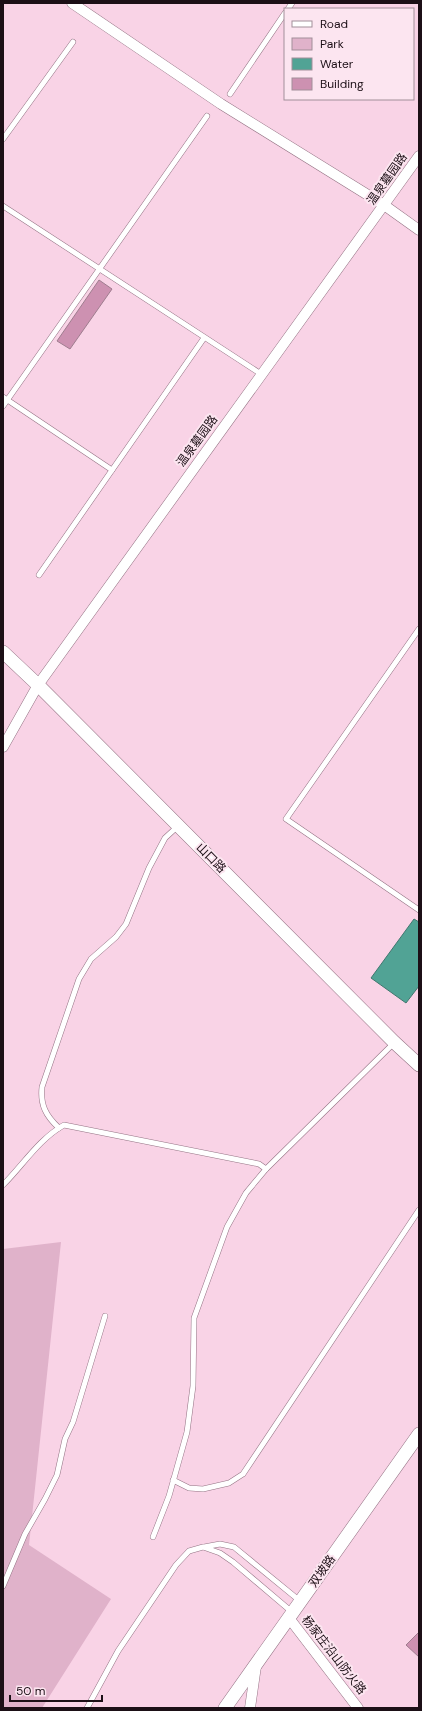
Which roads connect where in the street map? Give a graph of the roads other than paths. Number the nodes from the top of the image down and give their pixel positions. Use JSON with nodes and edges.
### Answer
{"nodes":[{"id":1,"x":72,"y":3,"type":"edge"},
{"id":2,"x":284,"y":14,"type":"edge"},
{"id":3,"x":73,"y":42,"type":"dead end"},
{"id":4,"x":230,"y":94,"type":"dead end"},
{"id":5,"x":207,"y":116,"type":"dead end"},
{"id":6,"x":3,"y":139,"type":"edge"},
{"id":7,"x":419,"y":156,"type":"edge"},
{"id":8,"x":384,"y":205,"type":"junction"},
{"id":9,"x":3,"y":206,"type":"edge"},
{"id":10,"x":419,"y":230,"type":"edge"},
{"id":11,"x":99,"y":268,"type":"junction"},
{"id":12,"x":204,"y":338,"type":"junction"},
{"id":13,"x":261,"y":374,"type":"junction"},
{"id":14,"x":5,"y":399,"type":"edge"},
{"id":15,"x":3,"y":406,"type":"edge"},
{"id":16,"x":112,"y":470,"type":"junction"},
{"id":17,"x":39,"y":576,"type":"dead end"},
{"id":18,"x":419,"y":629,"type":"edge"},
{"id":19,"x":3,"y":652,"type":"edge"},
{"id":20,"x":38,"y":685,"type":"junction"},
{"id":21,"x":3,"y":747,"type":"edge"},
{"id":22,"x":178,"y":826,"type":"junction"},
{"id":23,"x":419,"y":910,"type":"edge"},
{"id":24,"x":394,"y":1042,"type":"junction"},
{"id":25,"x":419,"y":1065,"type":"edge"},
{"id":26,"x":59,"y":1128,"type":"junction"},
{"id":27,"x":266,"y":1169,"type":"junction"},
{"id":28,"x":3,"y":1185,"type":"edge"},
{"id":29,"x":419,"y":1210,"type":"edge"},
{"id":30,"x":105,"y":1316,"type":"dead end"},
{"id":31,"x":419,"y":1434,"type":"edge"},
{"id":32,"x":173,"y":1480,"type":"junction"},
{"id":33,"x":153,"y":1537,"type":"dead end"},
{"id":34,"x":204,"y":1547,"type":"junction"},
{"id":35,"x":3,"y":1586,"type":"edge"},
{"id":36,"x":301,"y":1601,"type":"junction"},
{"id":37,"x":291,"y":1615,"type":"junction"},
{"id":38,"x":256,"y":1664,"type":"junction"},
{"id":39,"x":87,"y":1708,"type":"edge"},
{"id":40,"x":225,"y":1708,"type":"edge"},
{"id":41,"x":250,"y":1708,"type":"edge"},
{"id":42,"x":358,"y":1708,"type":"edge"}],
"edges":[{"from":1,"to":8,"type":"street"},
{"from":2,"to":4,"type":"lane"},
{"from":3,"to":6,"type":"lane"},
{"from":5,"to":11,"type":"lane"},
{"from":7,"to":8,"type":"street","name":"温泉墓园路"},
{"from":8,"to":10,"type":"street"},
{"from":8,"to":13,"type":"street","name":"温泉墓园路"},
{"from":9,"to":11,"type":"lane"},
{"from":11,"to":12,"type":"lane"},
{"from":11,"to":14,"type":"lane"},
{"from":12,"to":13,"type":"lane"},
{"from":12,"to":16,"type":"lane"},
{"from":13,"to":20,"type":"street","name":"温泉墓园路"},
{"from":14,"to":15,"type":"lane"},
{"from":14,"to":16,"type":"lane"},
{"from":16,"to":17,"type":"lane"},
{"from":18,"to":23,"type":"lane"},
{"from":19,"to":20,"type":"street","name":"山口路"},
{"from":20,"to":21,"type":"street","name":"温泉墓园路"},
{"from":20,"to":22,"type":"street","name":"山口路"},
{"from":22,"to":24,"type":"street","name":"山口路"},
{"from":22,"to":26,"type":"lane"},
{"from":24,"to":25,"type":"street","name":"山口路"},
{"from":24,"to":27,"type":"lane"},
{"from":26,"to":27,"type":"lane"},
{"from":26,"to":28,"type":"lane"},
{"from":27,"to":32,"type":"lane"},
{"from":29,"to":32,"type":"lane"},
{"from":30,"to":35,"type":"lane"},
{"from":31,"to":36,"type":"street","name":"双坡路"},
{"from":32,"to":33,"type":"lane"},
{"from":34,"to":36,"type":"lane"},
{"from":34,"to":37,"type":"lane"},
{"from":34,"to":39,"type":"lane"},
{"from":36,"to":37,"type":"street","name":"双坡路"},
{"from":37,"to":38,"type":"street","name":"双坡路"},
{"from":37,"to":42,"type":"street","name":"杨家庄沿山防火路"},
{"from":38,"to":40,"type":"street","name":"双坡路"},
{"from":38,"to":41,"type":"street"}]}
